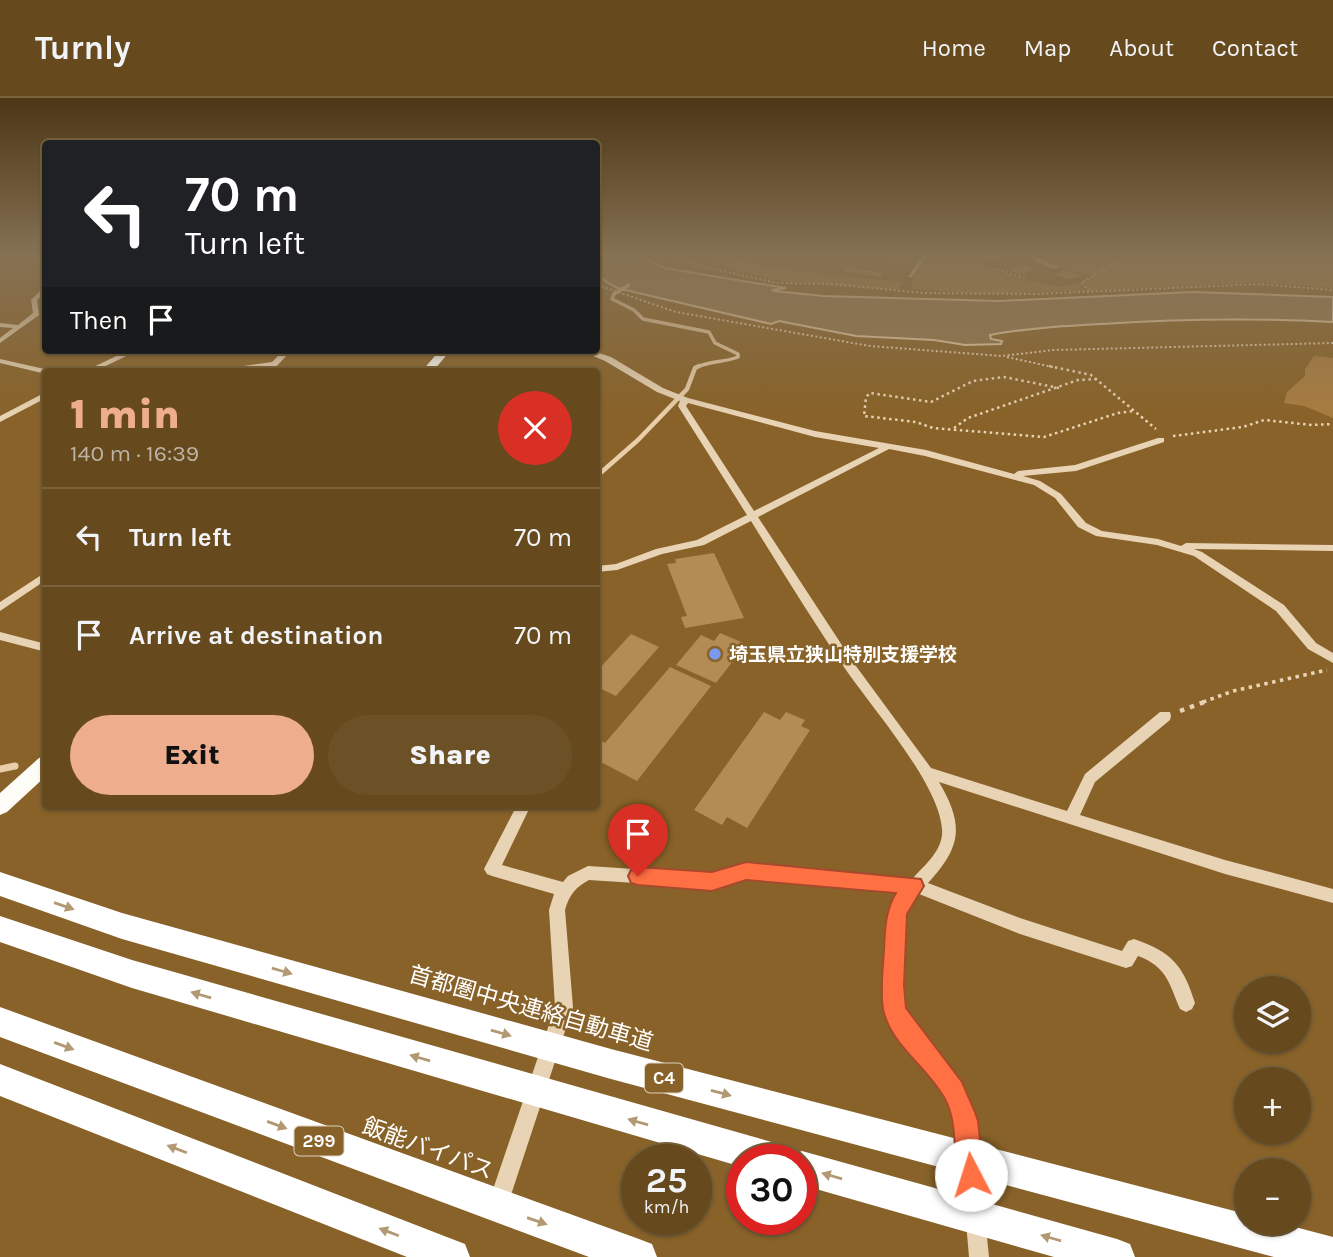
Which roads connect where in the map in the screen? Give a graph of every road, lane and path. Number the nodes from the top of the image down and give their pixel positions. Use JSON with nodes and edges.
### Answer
{"nodes":[{"id":1,"x":36,"y":307,"type":"edge"},
{"id":2,"x":662,"y":307,"type":"edge"},
{"id":3,"x":0,"y":325,"type":"edge"},
{"id":4,"x":21,"y":328,"type":"junction"},
{"id":5,"x":0,"y":341,"type":"edge"},
{"id":6,"x":1333,"y":343,"type":"edge"},
{"id":7,"x":126,"y":354,"type":"edge"},
{"id":8,"x":284,"y":354,"type":"edge"},
{"id":9,"x":442,"y":354,"type":"edge"},
{"id":10,"x":594,"y":354,"type":"edge"},
{"id":11,"x":1002,"y":356,"type":"junction"},
{"id":12,"x":0,"y":360,"type":"edge"},
{"id":13,"x":96,"y":368,"type":"edge"},
{"id":14,"x":271,"y":368,"type":"edge"},
{"id":15,"x":430,"y":368,"type":"edge"},
{"id":16,"x":42,"y":371,"type":"edge"},
{"id":17,"x":1098,"y":379,"type":"junction"},
{"id":18,"x":1059,"y":388,"type":"junction"},
{"id":19,"x":42,"y":396,"type":"edge"},
{"id":20,"x":685,"y":400,"type":"junction"},
{"id":21,"x":1134,"y":411,"type":"junction"},
{"id":22,"x":0,"y":419,"type":"edge"},
{"id":23,"x":1333,"y":424,"type":"edge"},
{"id":24,"x":953,"y":429,"type":"junction"},
{"id":25,"x":1161,"y":440,"type":"junction"},
{"id":26,"x":885,"y":447,"type":"junction"},
{"id":27,"x":1011,"y":474,"type":"junction"},
{"id":28,"x":753,"y":516,"type":"junction"},
{"id":29,"x":1179,"y":546,"type":"junction"},
{"id":30,"x":1333,"y":548,"type":"edge"},
{"id":31,"x":600,"y":569,"type":"edge"},
{"id":32,"x":42,"y":578,"type":"edge"},
{"id":33,"x":0,"y":607,"type":"edge"},
{"id":34,"x":0,"y":636,"type":"edge"},
{"id":35,"x":42,"y":647,"type":"edge"},
{"id":36,"x":1333,"y":659,"type":"edge"},
{"id":37,"x":1333,"y":667,"type":"edge"},
{"id":38,"x":1165,"y":716,"type":"joint"},
{"id":39,"x":42,"y":768,"type":"edge"},
{"id":40,"x":925,"y":772,"type":"junction"},
{"id":41,"x":0,"y":806,"type":"edge"},
{"id":42,"x":521,"y":809,"type":"edge"},
{"id":43,"x":1071,"y":818,"type":"junction"},
{"id":44,"x":0,"y":884,"type":"edge"},
{"id":45,"x":914,"y":886,"type":"junction"},
{"id":46,"x":566,"y":890,"type":"junction"},
{"id":47,"x":1333,"y":897,"type":"edge"},
{"id":48,"x":0,"y":929,"type":"edge"},
{"id":49,"x":1186,"y":1003,"type":"dead end"},
{"id":50,"x":0,"y":1022,"type":"edge"},
{"id":51,"x":0,"y":1080,"type":"edge"},
{"id":52,"x":726,"y":1146,"type":"edge"},
{"id":53,"x":817,"y":1172,"type":"edge"},
{"id":54,"x":497,"y":1207,"type":"junction"},
{"id":55,"x":1333,"y":1255,"type":"edge"},
{"id":56,"x":452,"y":1257,"type":"edge"},
{"id":57,"x":639,"y":1257,"type":"edge"},
{"id":58,"x":979,"y":1257,"type":"edge"},
{"id":59,"x":1117,"y":1257,"type":"edge"}],
"edges":[{"from":1,"to":4,"type":"street"},
{"from":2,"to":11,"type":"path"},
{"from":3,"to":4,"type":"street"},
{"from":4,"to":5,"type":"street"},
{"from":6,"to":11,"type":"path"},
{"from":7,"to":13,"type":"street"},
{"from":8,"to":14,"type":"street"},
{"from":9,"to":15,"type":"main road"},
{"from":10,"to":20,"type":"street"},
{"from":11,"to":17,"type":"path"},
{"from":12,"to":16,"type":"street"},
{"from":17,"to":18,"type":"path"},
{"from":17,"to":21,"type":"path"},
{"from":18,"to":24,"type":"path"},
{"from":18,"to":24,"type":"path"},
{"from":19,"to":22,"type":"street"},
{"from":20,"to":26,"type":"street"},
{"from":20,"to":28,"type":"street"},
{"from":21,"to":24,"type":"path"},
{"from":21,"to":25,"type":"path"},
{"from":23,"to":25,"type":"path"},
{"from":25,"to":27,"type":"street"},
{"from":26,"to":27,"type":"street"},
{"from":26,"to":28,"type":"street"},
{"from":27,"to":29,"type":"street"},
{"from":28,"to":31,"type":"street"},
{"from":28,"to":40,"type":"street"},
{"from":29,"to":30,"type":"street"},
{"from":29,"to":36,"type":"street"},
{"from":32,"to":33,"type":"street"},
{"from":34,"to":35,"type":"street"},
{"from":37,"to":38,"type":"path"},
{"from":38,"to":43,"type":"street"},
{"from":39,"to":41,"type":"main road"},
{"from":40,"to":43,"type":"street"},
{"from":40,"to":45,"type":"street"},
{"from":42,"to":46,"type":"street"},
{"from":43,"to":47,"type":"street"},
{"from":44,"to":55,"type":"highway","name":"首都圏中央連絡自動車道","number":"C4","one_way":true},
{"from":45,"to":46,"type":"street"},
{"from":45,"to":49,"type":"street"},
{"from":45,"to":58,"type":"street"},
{"from":46,"to":54,"type":"street"},
{"from":52,"to":48,"type":"highway","one_way":true},
{"from":50,"to":54,"type":"highway","name":"飯能バイパス","number":"299","one_way":true},
{"from":56,"to":51,"type":"highway","one_way":true},
{"from":59,"to":53,"type":"highway","one_way":true},
{"from":54,"to":57,"type":"highway","name":"飯能バイパス","number":"299","one_way":true}]}
